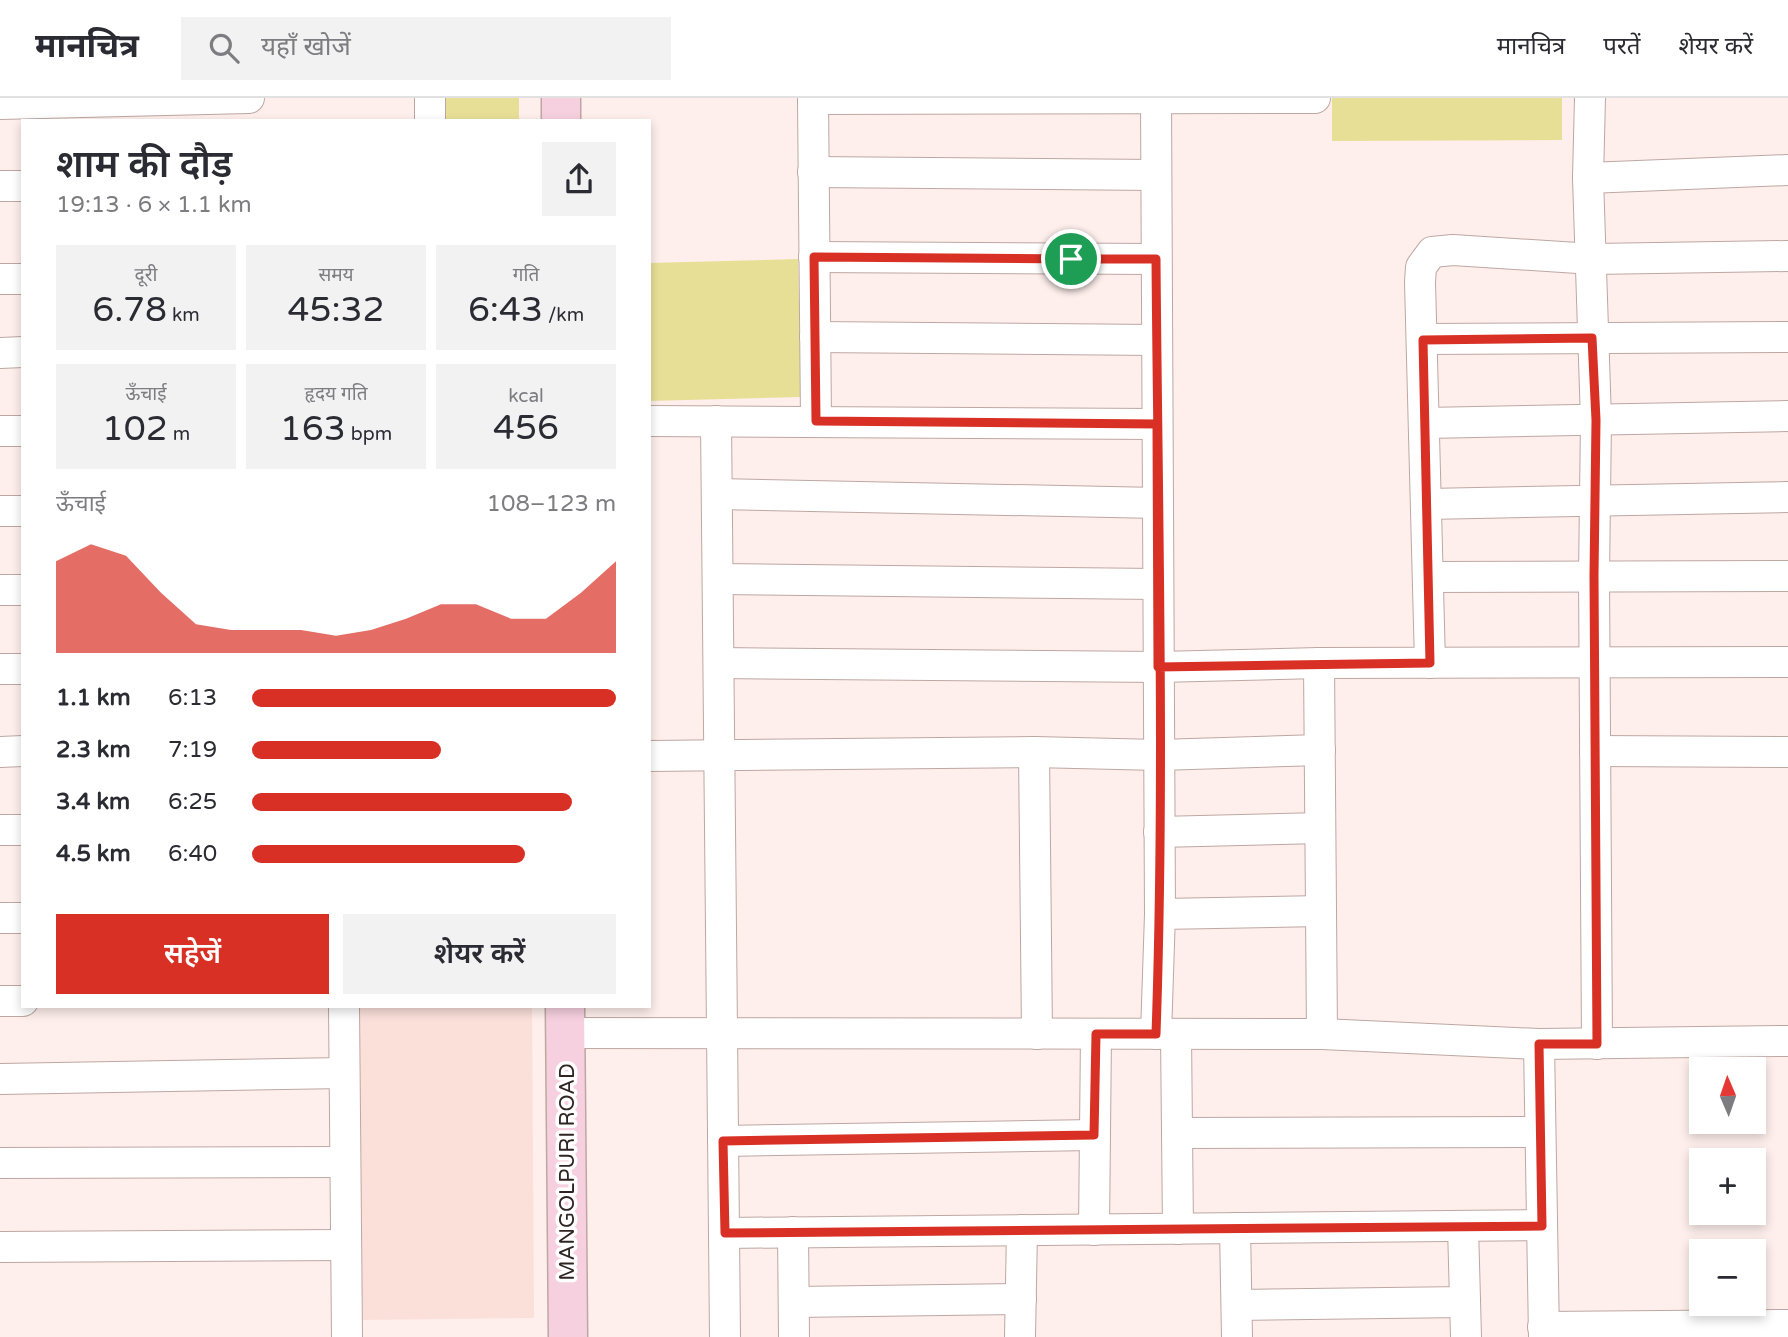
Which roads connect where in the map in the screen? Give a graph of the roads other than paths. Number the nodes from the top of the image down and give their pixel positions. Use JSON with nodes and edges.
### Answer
{"nodes":[{"id":1,"x":250,"y":98,"type":"edge"},
{"id":2,"x":430,"y":98,"type":"edge"},
{"id":3,"x":561,"y":98,"type":"edge"},
{"id":4,"x":1315,"y":98,"type":"edge"},
{"id":5,"x":1590,"y":98,"type":"edge"},
{"id":6,"x":813,"y":99,"type":"edge"},
{"id":7,"x":1156,"y":99,"type":"edge"},
{"id":8,"x":0,"y":104,"type":"edge"},
{"id":9,"x":430,"y":119,"type":"edge"},
{"id":10,"x":561,"y":119,"type":"edge"},
{"id":11,"x":1788,"y":170,"type":"edge"},
{"id":12,"x":813,"y":172,"type":"junction"},
{"id":13,"x":1156,"y":175,"type":"junction"},
{"id":14,"x":1588,"y":178,"type":"junction"},
{"id":15,"x":0,"y":186,"type":"edge"},
{"id":16,"x":21,"y":186,"type":"edge"},
{"id":17,"x":1788,"y":256,"type":"edge"},
{"id":18,"x":814,"y":257,"type":"junction"},
{"id":19,"x":1156,"y":259,"type":"junction"},
{"id":20,"x":1592,"y":259,"type":"junction"},
{"id":21,"x":0,"y":279,"type":"edge"},
{"id":22,"x":21,"y":279,"type":"edge"},
{"id":23,"x":815,"y":337,"type":"junction"},
{"id":24,"x":1788,"y":337,"type":"edge"},
{"id":25,"x":1592,"y":338,"type":"junction"},
{"id":26,"x":1157,"y":340,"type":"junction"},
{"id":27,"x":1423,"y":340,"type":"junction"},
{"id":28,"x":21,"y":352,"type":"edge"},
{"id":29,"x":0,"y":353,"type":"edge"},
{"id":30,"x":1788,"y":416,"type":"edge"},
{"id":31,"x":1596,"y":420,"type":"junction"},
{"id":32,"x":651,"y":421,"type":"edge"},
{"id":33,"x":716,"y":421,"type":"junction"},
{"id":34,"x":816,"y":421,"type":"junction"},
{"id":35,"x":1425,"y":423,"type":"junction"},
{"id":36,"x":1157,"y":424,"type":"junction"},
{"id":37,"x":0,"y":431,"type":"edge"},
{"id":38,"x":21,"y":431,"type":"edge"},
{"id":39,"x":717,"y":494,"type":"junction"},
{"id":40,"x":1788,"y":497,"type":"edge"},
{"id":41,"x":1596,"y":501,"type":"junction"},
{"id":42,"x":1158,"y":503,"type":"junction"},
{"id":43,"x":1427,"y":504,"type":"junction"},
{"id":44,"x":0,"y":511,"type":"edge"},
{"id":45,"x":21,"y":511,"type":"edge"},
{"id":46,"x":1594,"y":576,"type":"junction"},
{"id":47,"x":1788,"y":576,"type":"edge"},
{"id":48,"x":1428,"y":577,"type":"junction"},
{"id":49,"x":718,"y":579,"type":"junction"},
{"id":50,"x":1158,"y":584,"type":"junction"},
{"id":51,"x":0,"y":590,"type":"edge"},
{"id":52,"x":21,"y":590,"type":"edge"},
{"id":53,"x":1594,"y":662,"type":"junction"},
{"id":54,"x":1788,"y":662,"type":"edge"},
{"id":55,"x":719,"y":663,"type":"junction"},
{"id":56,"x":1319,"y":663,"type":"junction"},
{"id":57,"x":1430,"y":663,"type":"junction"},
{"id":58,"x":1158,"y":667,"type":"junction"},
{"id":59,"x":0,"y":669,"type":"edge"},
{"id":60,"x":21,"y":669,"type":"edge"},
{"id":61,"x":1320,"y":750,"type":"junction"},
{"id":62,"x":21,"y":751,"type":"edge"},
{"id":63,"x":1595,"y":751,"type":"junction"},
{"id":64,"x":0,"y":752,"type":"edge"},
{"id":65,"x":1034,"y":752,"type":"junction"},
{"id":66,"x":1788,"y":752,"type":"edge"},
{"id":67,"x":720,"y":755,"type":"junction"},
{"id":68,"x":1159,"y":755,"type":"junction"},
{"id":69,"x":651,"y":756,"type":"edge"},
{"id":70,"x":1320,"y":828,"type":"junction"},
{"id":71,"x":0,"y":830,"type":"edge"},
{"id":72,"x":21,"y":830,"type":"edge"},
{"id":73,"x":1159,"y":832,"type":"junction"},
{"id":74,"x":1321,"y":911,"type":"junction"},
{"id":75,"x":1160,"y":914,"type":"junction"},
{"id":76,"x":0,"y":918,"type":"edge"},
{"id":77,"x":21,"y":918,"type":"edge"},
{"id":78,"x":0,"y":1001,"type":"edge"},
{"id":79,"x":21,"y":1001,"type":"edge"},
{"id":80,"x":344,"y":1008,"type":"edge"},
{"id":81,"x":566,"y":1020,"type":"edge"},
{"id":82,"x":724,"y":1033,"type":"junction"},
{"id":83,"x":1037,"y":1034,"type":"junction"},
{"id":84,"x":1096,"y":1034,"type":"junction"},
{"id":85,"x":1166,"y":1034,"type":"junction"},
{"id":86,"x":1322,"y":1034,"type":"junction"},
{"id":87,"x":1788,"y":1041,"type":"edge"},
{"id":88,"x":1539,"y":1044,"type":"junction"},
{"id":89,"x":1597,"y":1044,"type":"junction"},
{"id":90,"x":344,"y":1073,"type":"junction"},
{"id":91,"x":0,"y":1079,"type":"edge"},
{"id":92,"x":1540,"y":1132,"type":"junction"},
{"id":93,"x":1177,"y":1133,"type":"junction"},
{"id":94,"x":1094,"y":1135,"type":"junction"},
{"id":95,"x":723,"y":1141,"type":"junction"},
{"id":96,"x":345,"y":1162,"type":"junction"},
{"id":97,"x":0,"y":1163,"type":"edge"},
{"id":98,"x":1463,"y":1226,"type":"junction"},
{"id":99,"x":1542,"y":1226,"type":"junction"},
{"id":100,"x":1235,"y":1228,"type":"junction"},
{"id":101,"x":1178,"y":1229,"type":"junction"},
{"id":102,"x":1022,"y":1230,"type":"junction"},
{"id":103,"x":1094,"y":1230,"type":"junction"},
{"id":104,"x":793,"y":1232,"type":"junction"},
{"id":105,"x":725,"y":1233,"type":"junction"},
{"id":106,"x":346,"y":1245,"type":"junction"},
{"id":107,"x":0,"y":1247,"type":"edge"},
{"id":108,"x":1021,"y":1299,"type":"junction"},
{"id":109,"x":794,"y":1302,"type":"junction"},
{"id":110,"x":1465,"y":1303,"type":"junction"},
{"id":111,"x":1237,"y":1305,"type":"junction"},
{"id":112,"x":1788,"y":1325,"type":"edge"},
{"id":113,"x":1544,"y":1332,"type":"edge"},
{"id":114,"x":347,"y":1337,"type":"edge"},
{"id":115,"x":568,"y":1337,"type":"edge"},
{"id":116,"x":725,"y":1337,"type":"edge"},
{"id":117,"x":794,"y":1337,"type":"edge"},
{"id":118,"x":1020,"y":1337,"type":"edge"},
{"id":119,"x":1237,"y":1337,"type":"edge"},
{"id":120,"x":1466,"y":1337,"type":"edge"}],
"edges":[{"from":1,"to":8,"type":"street"},
{"from":2,"to":9,"type":"street"},
{"from":3,"to":10,"type":"street"},
{"from":4,"to":7,"type":"street"},
{"from":5,"to":14,"type":"street"},
{"from":6,"to":7,"type":"street"},
{"from":6,"to":12,"type":"street"},
{"from":7,"to":13,"type":"street"},
{"from":11,"to":14,"type":"street"},
{"from":12,"to":13,"type":"street"},
{"from":12,"to":18,"type":"street"},
{"from":13,"to":19,"type":"street"},
{"from":14,"to":20,"type":"street"},
{"from":15,"to":16,"type":"street"},
{"from":17,"to":20,"type":"street"},
{"from":18,"to":19,"type":"street"},
{"from":18,"to":23,"type":"street"},
{"from":19,"to":26,"type":"street"},
{"from":20,"to":25,"type":"street"},
{"from":20,"to":27,"type":"street"},
{"from":21,"to":22,"type":"street"},
{"from":23,"to":26,"type":"street"},
{"from":23,"to":34,"type":"street"},
{"from":24,"to":25,"type":"street"},
{"from":25,"to":27,"type":"street"},
{"from":25,"to":31,"type":"street"},
{"from":26,"to":36,"type":"street"},
{"from":27,"to":35,"type":"street"},
{"from":28,"to":29,"type":"street"},
{"from":30,"to":31,"type":"street"},
{"from":31,"to":35,"type":"street"},
{"from":31,"to":41,"type":"street"},
{"from":32,"to":33,"type":"street"},
{"from":33,"to":34,"type":"street"},
{"from":33,"to":39,"type":"street"},
{"from":34,"to":36,"type":"street"},
{"from":35,"to":43,"type":"street"},
{"from":36,"to":42,"type":"street"},
{"from":37,"to":38,"type":"street"},
{"from":39,"to":42,"type":"street"},
{"from":39,"to":49,"type":"street"},
{"from":40,"to":41,"type":"street"},
{"from":41,"to":43,"type":"street"},
{"from":41,"to":46,"type":"street"},
{"from":42,"to":50,"type":"street"},
{"from":43,"to":48,"type":"street"},
{"from":44,"to":45,"type":"street"},
{"from":46,"to":47,"type":"street"},
{"from":46,"to":48,"type":"street"},
{"from":46,"to":53,"type":"street"},
{"from":48,"to":57,"type":"street"},
{"from":49,"to":50,"type":"street"},
{"from":49,"to":55,"type":"street"},
{"from":50,"to":58,"type":"street"},
{"from":51,"to":52,"type":"street"},
{"from":53,"to":54,"type":"street"},
{"from":53,"to":57,"type":"street"},
{"from":53,"to":63,"type":"street"},
{"from":55,"to":58,"type":"street"},
{"from":55,"to":67,"type":"street"},
{"from":56,"to":57,"type":"street"},
{"from":56,"to":58,"type":"street"},
{"from":56,"to":61,"type":"street"},
{"from":58,"to":68,"type":"street"},
{"from":59,"to":60,"type":"street"},
{"from":61,"to":68,"type":"street"},
{"from":61,"to":70,"type":"street"},
{"from":62,"to":64,"type":"street"},
{"from":63,"to":66,"type":"street"},
{"from":63,"to":89,"type":"street"},
{"from":65,"to":67,"type":"street"},
{"from":65,"to":68,"type":"street"},
{"from":65,"to":83,"type":"street"},
{"from":67,"to":69,"type":"street"},
{"from":67,"to":82,"type":"street"},
{"from":68,"to":73,"type":"street"},
{"from":70,"to":73,"type":"street"},
{"from":70,"to":74,"type":"street"},
{"from":71,"to":72,"type":"street"},
{"from":73,"to":75,"type":"street"},
{"from":74,"to":75,"type":"street"},
{"from":74,"to":86,"type":"street"},
{"from":75,"to":85,"type":"street"},
{"from":76,"to":77,"type":"street"},
{"from":78,"to":79,"type":"street"},
{"from":80,"to":90,"type":"street"},
{"from":81,"to":82,"type":"street"},
{"from":81,"to":115,"type":"street","name":"MANGOLPURI ROAD"},
{"from":82,"to":83,"type":"street"},
{"from":82,"to":95,"type":"street"},
{"from":83,"to":84,"type":"street"},
{"from":84,"to":85,"type":"street"},
{"from":84,"to":94,"type":"street"},
{"from":85,"to":86,"type":"street"},
{"from":85,"to":93,"type":"street"},
{"from":86,"to":88,"type":"street"},
{"from":87,"to":89,"type":"street"},
{"from":88,"to":89,"type":"street"},
{"from":88,"to":92,"type":"street"},
{"from":90,"to":91,"type":"street"},
{"from":90,"to":96,"type":"street"},
{"from":92,"to":93,"type":"street"},
{"from":92,"to":99,"type":"street"},
{"from":93,"to":101,"type":"street"},
{"from":94,"to":95,"type":"street"},
{"from":94,"to":103,"type":"street"},
{"from":95,"to":105,"type":"street"},
{"from":96,"to":97,"type":"street"},
{"from":96,"to":106,"type":"street"},
{"from":98,"to":99,"type":"street"},
{"from":98,"to":100,"type":"street"},
{"from":98,"to":110,"type":"street"},
{"from":99,"to":113,"type":"street"},
{"from":100,"to":101,"type":"street"},
{"from":100,"to":111,"type":"street"},
{"from":101,"to":103,"type":"street"},
{"from":102,"to":103,"type":"street"},
{"from":102,"to":104,"type":"street"},
{"from":102,"to":108,"type":"street"},
{"from":104,"to":105,"type":"street"},
{"from":104,"to":109,"type":"street"},
{"from":105,"to":116,"type":"street"},
{"from":106,"to":107,"type":"street"},
{"from":106,"to":114,"type":"street"},
{"from":108,"to":109,"type":"street"},
{"from":108,"to":118,"type":"street"},
{"from":109,"to":117,"type":"street"},
{"from":110,"to":111,"type":"street"},
{"from":110,"to":120,"type":"street"},
{"from":111,"to":119,"type":"street"},
{"from":112,"to":113,"type":"street"}]}
